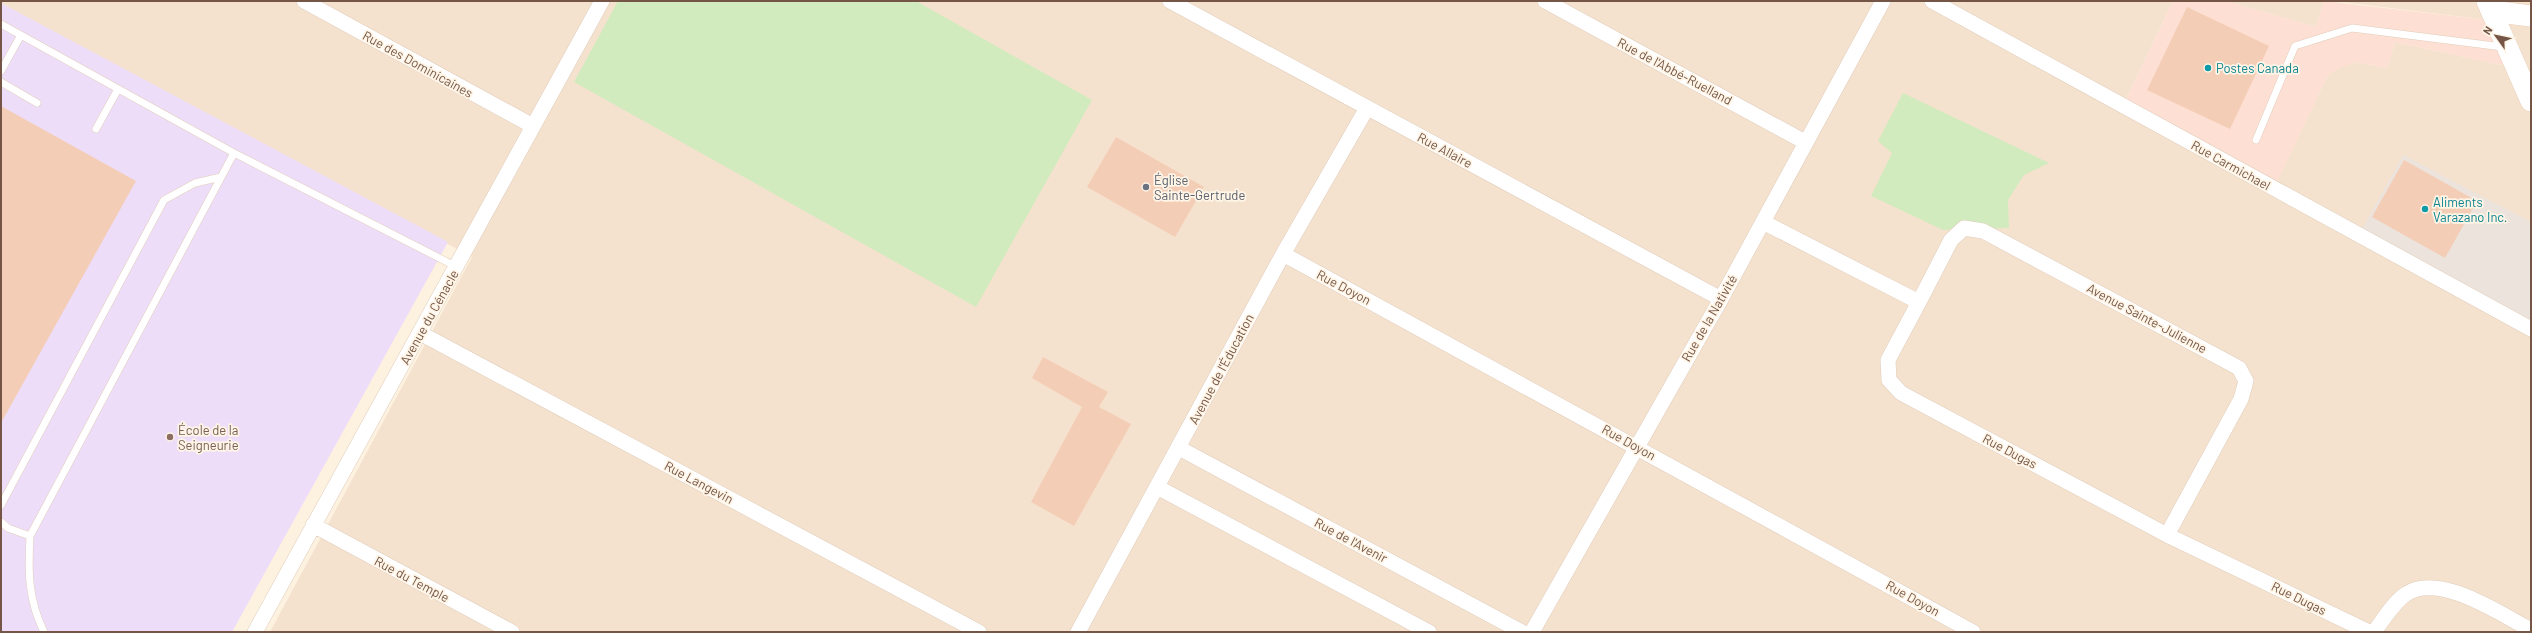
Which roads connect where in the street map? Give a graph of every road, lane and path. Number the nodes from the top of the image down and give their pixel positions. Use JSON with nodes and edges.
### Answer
{"nodes":[{"id":1,"x":304,"y":1,"type":"edge"},
{"id":2,"x":602,"y":1,"type":"edge"},
{"id":3,"x":1170,"y":1,"type":"edge"},
{"id":4,"x":1544,"y":1,"type":"edge"},
{"id":5,"x":1883,"y":1,"type":"edge"},
{"id":6,"x":1932,"y":1,"type":"edge"},
{"id":7,"x":2489,"y":6,"type":"edge"},
{"id":8,"x":2531,"y":16,"type":"edge"},
{"id":9,"x":1,"y":24,"type":"edge"},
{"id":10,"x":21,"y":35,"type":"junction"},
{"id":11,"x":2507,"y":47,"type":"junction"},
{"id":12,"x":1,"y":71,"type":"edge"},
{"id":13,"x":1,"y":82,"type":"edge"},
{"id":14,"x":118,"y":89,"type":"junction"},
{"id":15,"x":2531,"y":101,"type":"edge"},
{"id":16,"x":38,"y":103,"type":"dead end"},
{"id":17,"x":1367,"y":108,"type":"junction"},
{"id":18,"x":533,"y":126,"type":"junction"},
{"id":19,"x":96,"y":128,"type":"dead end"},
{"id":20,"x":2256,"y":140,"type":"dead end"},
{"id":21,"x":1805,"y":142,"type":"junction"},
{"id":22,"x":234,"y":153,"type":"junction"},
{"id":23,"x":221,"y":177,"type":"junction"},
{"id":24,"x":1763,"y":222,"type":"junction"},
{"id":25,"x":1284,"y":254,"type":"junction"},
{"id":26,"x":457,"y":267,"type":"junction"},
{"id":27,"x":1721,"y":300,"type":"junction"},
{"id":28,"x":1919,"y":302,"type":"junction"},
{"id":29,"x":2531,"y":329,"type":"edge"},
{"id":30,"x":420,"y":333,"type":"junction"},
{"id":31,"x":1636,"y":445,"type":"junction"},
{"id":32,"x":1179,"y":448,"type":"junction"},
{"id":33,"x":1157,"y":487,"type":"junction"},
{"id":34,"x":1,"y":505,"type":"edge"},
{"id":35,"x":1,"y":522,"type":"edge"},
{"id":36,"x":313,"y":525,"type":"junction"},
{"id":37,"x":2167,"y":535,"type":"junction"},
{"id":38,"x":30,"y":536,"type":"junction"},
{"id":39,"x":2531,"y":630,"type":"edge"},
{"id":40,"x":44,"y":632,"type":"edge"},
{"id":41,"x":255,"y":632,"type":"edge"},
{"id":42,"x":512,"y":632,"type":"edge"},
{"id":43,"x":979,"y":632,"type":"edge"},
{"id":44,"x":1078,"y":632,"type":"edge"},
{"id":45,"x":1429,"y":632,"type":"edge"},
{"id":46,"x":1522,"y":632,"type":"edge"},
{"id":47,"x":1532,"y":632,"type":"edge"},
{"id":48,"x":1973,"y":632,"type":"edge"},
{"id":49,"x":2369,"y":632,"type":"edge"},
{"id":50,"x":2374,"y":632,"type":"edge"}],
"edges":[{"from":1,"to":18,"type":"street","name":"Rue des Dominicaines"},
{"from":2,"to":18,"type":"street","name":"Avenue du Cénacle"},
{"from":3,"to":17,"type":"street","name":"Rue Allaire"},
{"from":4,"to":21,"type":"street","name":"Rue de l'Abbé-Ruelland"},
{"from":5,"to":21,"type":"street","name":"Rue de la Nativité"},
{"from":6,"to":29,"type":"street","name":"Rue Carmichael"},
{"from":7,"to":8,"type":"main road"},
{"from":7,"to":11,"type":"main road"},
{"from":9,"to":10,"type":"lane"},
{"from":10,"to":12,"type":"lane"},
{"from":10,"to":14,"type":"lane"},
{"from":11,"to":15,"type":"main road"},
{"from":11,"to":20,"type":"lane"},
{"from":13,"to":16,"type":"lane"},
{"from":14,"to":19,"type":"lane"},
{"from":14,"to":22,"type":"lane"},
{"from":17,"to":25,"type":"street","name":"Avenue de l'Éducation"},
{"from":17,"to":27,"type":"street","name":"Rue Allaire"},
{"from":18,"to":26,"type":"street","name":"Avenue du Cénacle"},
{"from":21,"to":24,"type":"street","name":"Rue de la Nativité"},
{"from":22,"to":23,"type":"lane"},
{"from":22,"to":26,"type":"lane"},
{"from":23,"to":34,"type":"lane"},
{"from":23,"to":38,"type":"lane"},
{"from":24,"to":27,"type":"street","name":"Rue de la Nativité"},
{"from":24,"to":28,"type":"street"},
{"from":25,"to":31,"type":"street","name":"Rue Doyon"},
{"from":25,"to":32,"type":"street","name":"Avenue de l'Éducation"},
{"from":26,"to":30,"type":"street","name":"Avenue du Cénacle"},
{"from":27,"to":31,"type":"street","name":"Rue de la Nativité"},
{"from":28,"to":37,"type":"street","name":"Rue Dugas"},
{"from":28,"to":37,"type":"street","name":"Avenue Sainte-Julienne"},
{"from":30,"to":36,"type":"street","name":"Avenue du Cénacle"},
{"from":30,"to":43,"type":"street","name":"Rue Langevin"},
{"from":31,"to":47,"type":"street","name":"Rue de la Nativité"},
{"from":31,"to":48,"type":"street","name":"Rue Doyon"},
{"from":32,"to":33,"type":"street","name":"Avenue de l'Éducation"},
{"from":32,"to":46,"type":"street","name":"Rue de l'Avenir"},
{"from":33,"to":44,"type":"street","name":"Avenue de l'Éducation"},
{"from":33,"to":45,"type":"street"},
{"from":35,"to":38,"type":"lane"},
{"from":36,"to":41,"type":"street","name":"Avenue du Cénacle"},
{"from":36,"to":42,"type":"street","name":"Rue du Temple"},
{"from":37,"to":49,"type":"street","name":"Rue Dugas"},
{"from":38,"to":40,"type":"lane"},
{"from":39,"to":50,"type":"street"}]}
